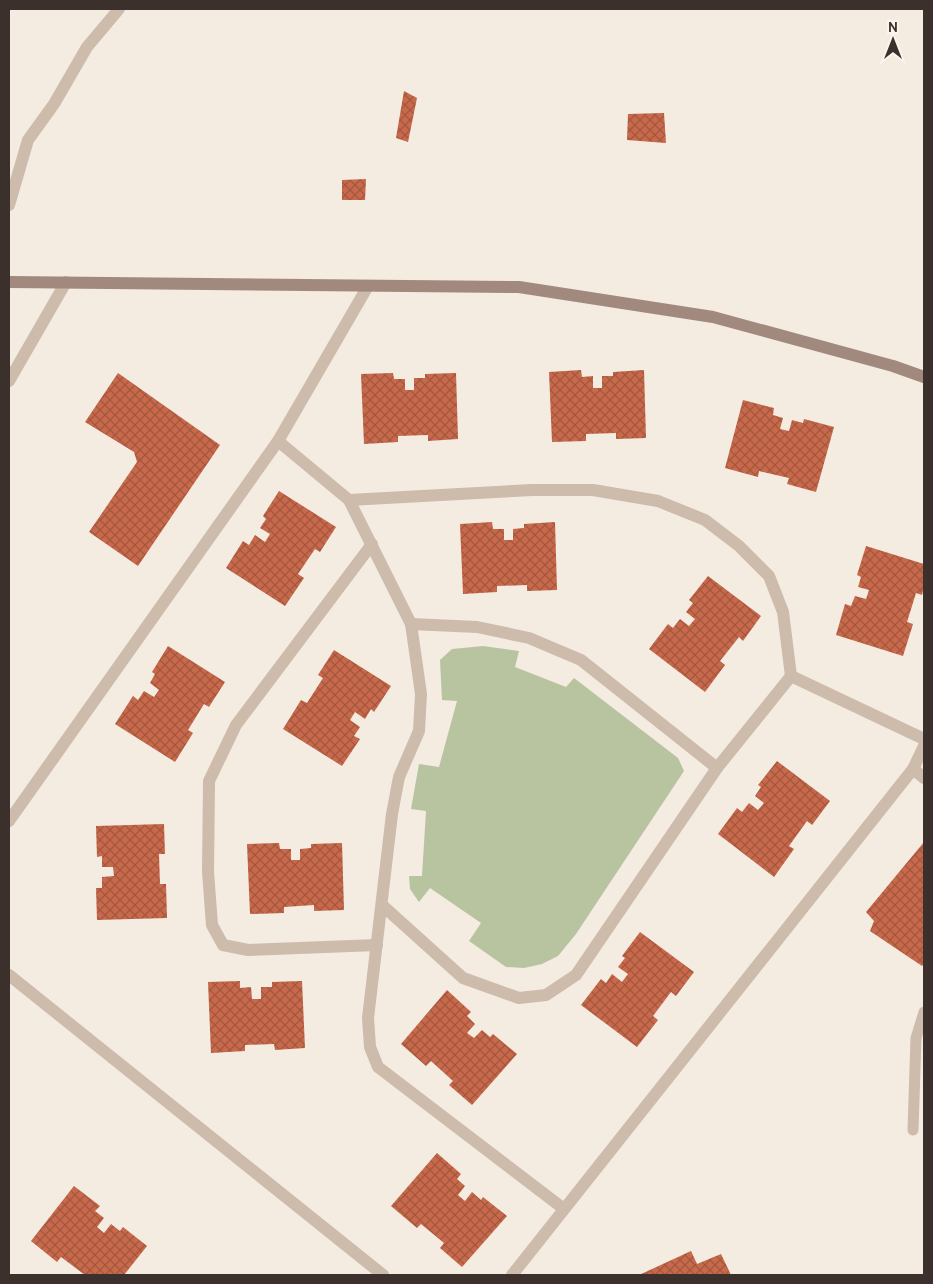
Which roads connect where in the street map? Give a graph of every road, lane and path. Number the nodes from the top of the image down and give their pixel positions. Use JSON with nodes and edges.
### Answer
{"nodes":[{"id":1,"x":119,"y":9,"type":"edge"},
{"id":2,"x":9,"y":205,"type":"edge"},
{"id":3,"x":9,"y":282,"type":"edge"},
{"id":4,"x":66,"y":282,"type":"junction"},
{"id":5,"x":368,"y":286,"type":"junction"},
{"id":6,"x":924,"y":377,"type":"edge"},
{"id":7,"x":9,"y":381,"type":"edge"},
{"id":8,"x":278,"y":441,"type":"junction"},
{"id":9,"x":350,"y":500,"type":"junction"},
{"id":10,"x":372,"y":544,"type":"junction"},
{"id":11,"x":411,"y":624,"type":"junction"},
{"id":12,"x":790,"y":676,"type":"junction"},
{"id":13,"x":924,"y":739,"type":"edge"},
{"id":14,"x":924,"y":746,"type":"edge"},
{"id":15,"x":717,"y":768,"type":"junction"},
{"id":16,"x":913,"y":770,"type":"junction"},
{"id":17,"x":924,"y":778,"type":"edge"},
{"id":18,"x":9,"y":821,"type":"edge"},
{"id":19,"x":382,"y":905,"type":"junction"},
{"id":20,"x":377,"y":945,"type":"junction"},
{"id":21,"x":9,"y":975,"type":"edge"},
{"id":22,"x":924,"y":1012,"type":"edge"},
{"id":23,"x":914,"y":1130,"type":"dead end"},
{"id":24,"x":564,"y":1209,"type":"junction"},
{"id":25,"x":383,"y":1275,"type":"edge"},
{"id":26,"x":512,"y":1275,"type":"edge"}],
"edges":[{"from":1,"to":2,"type":"street"},
{"from":3,"to":4,"type":"main road"},
{"from":4,"to":5,"type":"main road"},
{"from":4,"to":7,"type":"street"},
{"from":5,"to":6,"type":"main road"},
{"from":5,"to":8,"type":"street"},
{"from":8,"to":9,"type":"street"},
{"from":8,"to":18,"type":"street"},
{"from":9,"to":10,"type":"street"},
{"from":9,"to":12,"type":"street"},
{"from":10,"to":11,"type":"street"},
{"from":10,"to":20,"type":"street"},
{"from":11,"to":15,"type":"street"},
{"from":11,"to":19,"type":"street"},
{"from":12,"to":13,"type":"street"},
{"from":12,"to":15,"type":"street"},
{"from":14,"to":16,"type":"street"},
{"from":15,"to":19,"type":"street"},
{"from":16,"to":17,"type":"street"},
{"from":16,"to":24,"type":"street"},
{"from":19,"to":20,"type":"street"},
{"from":20,"to":24,"type":"street"},
{"from":21,"to":25,"type":"street"},
{"from":22,"to":23,"type":"lane"},
{"from":24,"to":26,"type":"street"}]}
